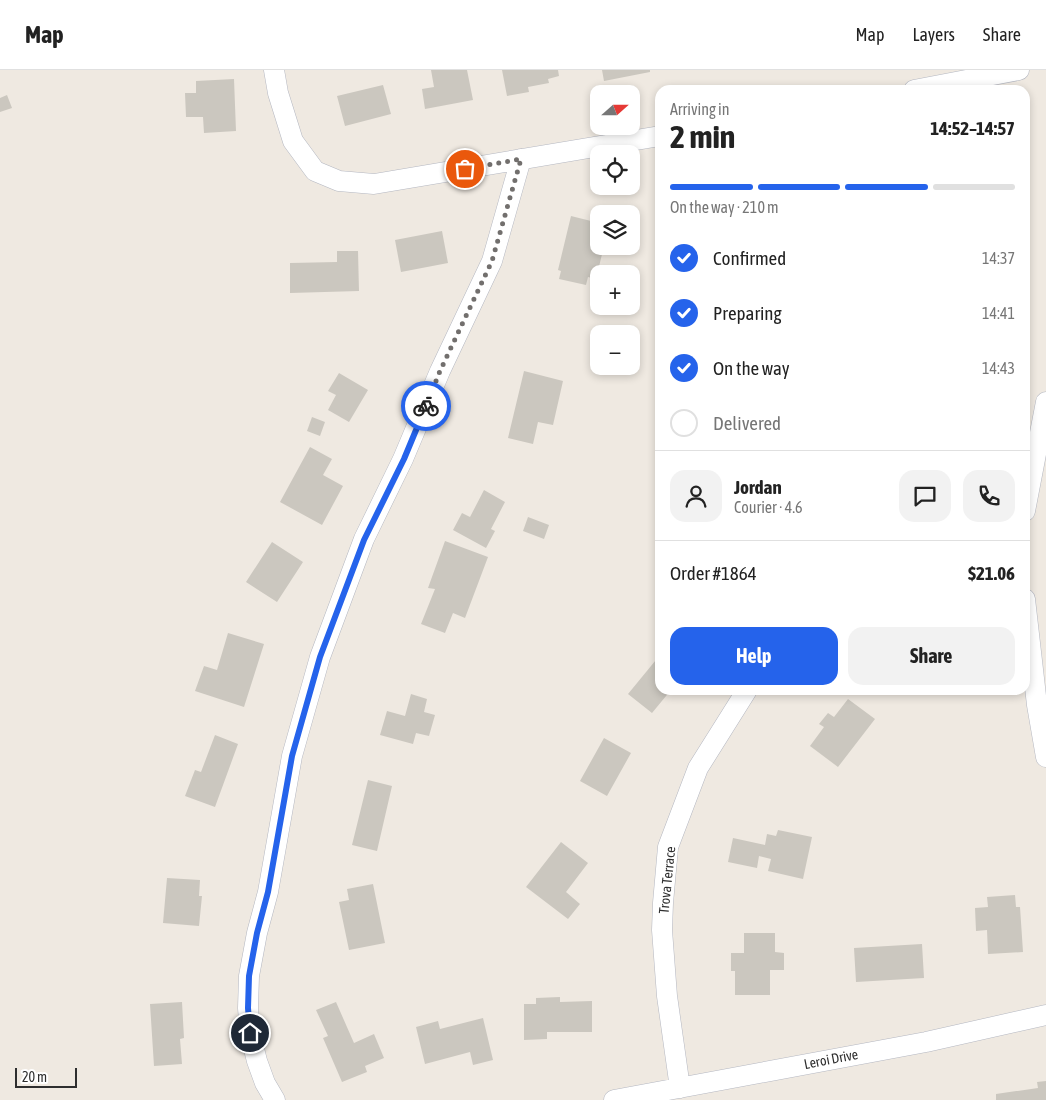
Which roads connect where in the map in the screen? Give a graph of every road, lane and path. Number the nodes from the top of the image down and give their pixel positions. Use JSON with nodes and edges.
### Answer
{"nodes":[{"id":1,"x":274,"y":70,"type":"edge"},
{"id":2,"x":1019,"y":70,"type":"edge"},
{"id":3,"x":940,"y":85,"type":"edge"},
{"id":4,"x":655,"y":137,"type":"edge"},
{"id":5,"x":521,"y":159,"type":"junction"},
{"id":6,"x":1046,"y":402,"type":"edge"},
{"id":7,"x":1030,"y":486,"type":"edge"},
{"id":8,"x":1030,"y":644,"type":"edge"},
{"id":9,"x":744,"y":695,"type":"edge"},
{"id":10,"x":1046,"y":757,"type":"edge"},
{"id":11,"x":1046,"y":1015,"type":"edge"},
{"id":12,"x":680,"y":1088,"type":"junction"},
{"id":13,"x":275,"y":1100,"type":"edge"},
{"id":14,"x":614,"y":1100,"type":"edge"}],
"edges":[{"from":1,"to":5,"type":"street"},
{"from":2,"to":3,"type":"street"},
{"from":4,"to":5,"type":"street"},
{"from":5,"to":13,"type":"street"},
{"from":6,"to":7,"type":"street"},
{"from":8,"to":10,"type":"street"},
{"from":9,"to":12,"type":"street","name":"Trova Terrace"},
{"from":11,"to":12,"type":"street","name":"Leroi Drive"},
{"from":12,"to":14,"type":"street","name":"Leroi Drive"}]}
